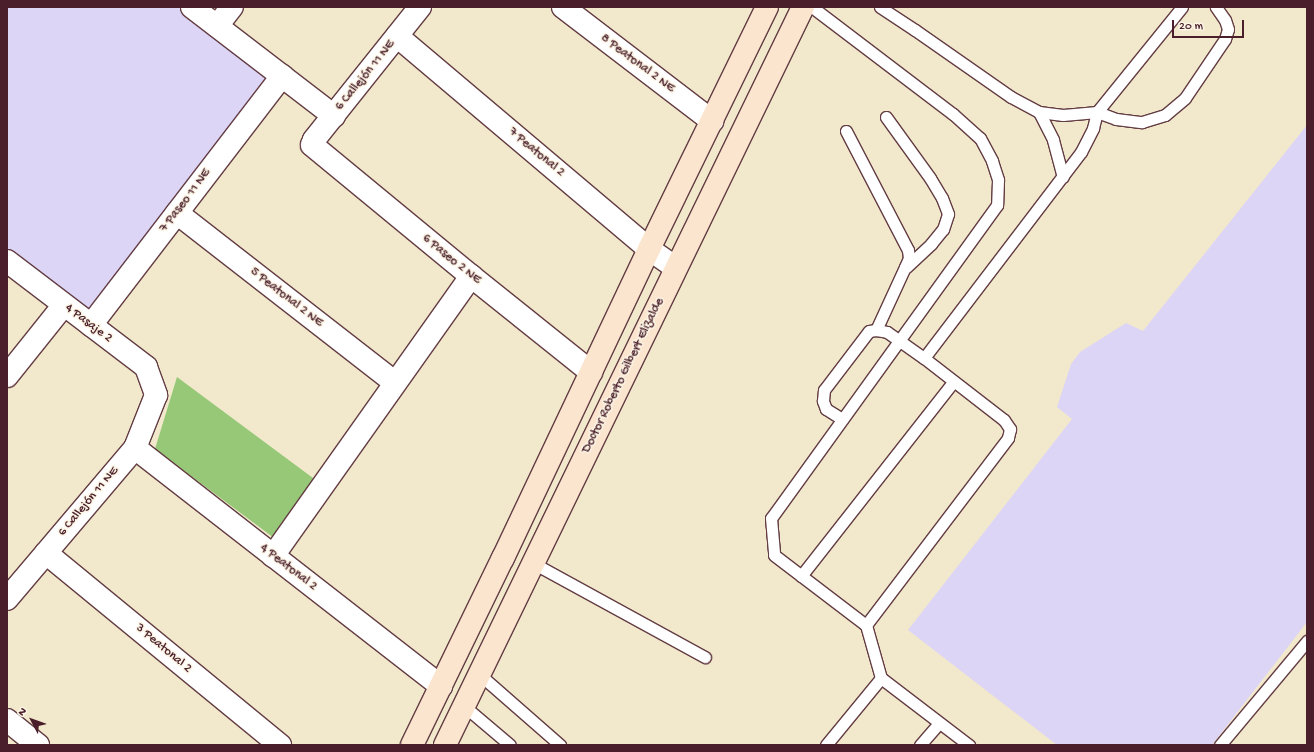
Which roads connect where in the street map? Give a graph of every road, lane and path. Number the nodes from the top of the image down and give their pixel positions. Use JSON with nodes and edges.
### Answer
{"nodes":[{"id":1,"x":192,"y":7,"type":"edge"},
{"id":2,"x":232,"y":7,"type":"edge"},
{"id":3,"x":420,"y":7,"type":"edge"},
{"id":4,"x":563,"y":7,"type":"edge"},
{"id":5,"x":767,"y":7,"type":"edge"},
{"id":6,"x":803,"y":7,"type":"edge"},
{"id":7,"x":812,"y":7,"type":"edge"},
{"id":8,"x":880,"y":7,"type":"edge"},
{"id":9,"x":1182,"y":7,"type":"edge"},
{"id":10,"x":1216,"y":7,"type":"edge"},
{"id":11,"x":216,"y":26,"type":"junction"},
{"id":12,"x":397,"y":36,"type":"junction"},
{"id":13,"x":282,"y":76,"type":"junction"},
{"id":14,"x":1039,"y":112,"type":"junction"},
{"id":15,"x":1097,"y":112,"type":"junction"},
{"id":16,"x":334,"y":116,"type":"junction"},
{"id":17,"x":886,"y":116,"type":"dead end"},
{"id":18,"x":712,"y":121,"type":"junction"},
{"id":19,"x":846,"y":131,"type":"dead end"},
{"id":20,"x":312,"y":145,"type":"joint"},
{"id":21,"x":1063,"y":177,"type":"junction"},
{"id":22,"x":177,"y":213,"type":"junction"},
{"id":23,"x":649,"y":249,"type":"junction"},
{"id":24,"x":7,"y":261,"type":"edge"},
{"id":25,"x":905,"y":267,"type":"junction"},
{"id":26,"x":676,"y":268,"type":"junction"},
{"id":27,"x":471,"y":276,"type":"junction"},
{"id":28,"x":63,"y":306,"type":"junction"},
{"id":29,"x":91,"y":326,"type":"junction"},
{"id":30,"x":876,"y":330,"type":"junction"},
{"id":31,"x":899,"y":341,"type":"junction"},
{"id":32,"x":924,"y":358,"type":"junction"},
{"id":33,"x":591,"y":372,"type":"junction"},
{"id":34,"x":7,"y":376,"type":"edge"},
{"id":35,"x":953,"y":382,"type":"junction"},
{"id":36,"x":395,"y":383,"type":"junction"},
{"id":37,"x":156,"y":395,"type":"joint"},
{"id":38,"x":842,"y":420,"type":"junction"},
{"id":39,"x":135,"y":448,"type":"junction"},
{"id":40,"x":46,"y":553,"type":"junction"},
{"id":41,"x":273,"y":556,"type":"junction"},
{"id":42,"x":503,"y":558,"type":"junction"},
{"id":43,"x":530,"y":568,"type":"junction"},
{"id":44,"x":801,"y":576,"type":"junction"},
{"id":45,"x":7,"y":599,"type":"edge"},
{"id":46,"x":480,"y":605,"type":"junction"},
{"id":47,"x":508,"y":616,"type":"junction"},
{"id":48,"x":866,"y":625,"type":"junction"},
{"id":49,"x":1307,"y":641,"type":"edge"},
{"id":50,"x":705,"y":657,"type":"dead end"},
{"id":51,"x":479,"y":674,"type":"junction"},
{"id":52,"x":881,"y":678,"type":"junction"},
{"id":53,"x":441,"y":686,"type":"junction"},
{"id":54,"x":464,"y":706,"type":"junction"},
{"id":55,"x":7,"y":720,"type":"edge"},
{"id":56,"x":939,"y":723,"type":"junction"},
{"id":57,"x":38,"y":745,"type":"edge"},
{"id":58,"x":280,"y":745,"type":"edge"},
{"id":59,"x":412,"y":745,"type":"edge"},
{"id":60,"x":445,"y":745,"type":"edge"},
{"id":61,"x":510,"y":745,"type":"edge"},
{"id":62,"x":560,"y":745,"type":"edge"},
{"id":63,"x":826,"y":745,"type":"edge"},
{"id":64,"x":920,"y":745,"type":"edge"},
{"id":65,"x":969,"y":745,"type":"edge"},
{"id":66,"x":1220,"y":745,"type":"edge"}],
"edges":[{"from":1,"to":11,"type":"street"},
{"from":2,"to":11,"type":"street"},
{"from":3,"to":12,"type":"street","name":"6 Callejón 11 NE"},
{"from":4,"to":18,"type":"street","name":"8 Peatonal 2 NE"},
{"from":5,"to":18,"type":"street"},
{"from":6,"to":26,"type":"street","name":"Doctor Roberto Gilbert Elizalde"},
{"from":7,"to":31,"type":"lane"},
{"from":8,"to":14,"type":"lane"},
{"from":9,"to":15,"type":"lane"},
{"from":10,"to":15,"type":"lane"},
{"from":11,"to":13,"type":"street"},
{"from":12,"to":16,"type":"street","name":"6 Callejón 11 NE"},
{"from":12,"to":23,"type":"street","name":"7 Peatonal 2"},
{"from":13,"to":16,"type":"street"},
{"from":13,"to":22,"type":"street","name":"7 Paseo 11 NE"},
{"from":14,"to":15,"type":"lane"},
{"from":14,"to":21,"type":"lane"},
{"from":15,"to":21,"type":"lane"},
{"from":16,"to":20,"type":"street","name":"6 Callejón 11 NE"},
{"from":17,"to":25,"type":"lane"},
{"from":18,"to":23,"type":"street"},
{"from":19,"to":25,"type":"lane"},
{"from":20,"to":27,"type":"street","name":"6 Paseo 2 NE"},
{"from":21,"to":32,"type":"lane"},
{"from":22,"to":29,"type":"street","name":"7 Paseo 11 NE"},
{"from":22,"to":36,"type":"street","name":"5 Peatonal 2 NE"},
{"from":23,"to":26,"type":"street","name":"7 Peatonal 2"},
{"from":23,"to":33,"type":"street"},
{"from":24,"to":28,"type":"street","name":"4 Pasaje 2"},
{"from":25,"to":30,"type":"lane"},
{"from":26,"to":43,"type":"street","name":"Doctor Roberto Gilbert Elizalde"},
{"from":27,"to":33,"type":"street","name":"6 Paseo 2 NE"},
{"from":27,"to":36,"type":"street"},
{"from":28,"to":29,"type":"street","name":"4 Pasaje 2"},
{"from":28,"to":34,"type":"street"},
{"from":29,"to":37,"type":"street","name":"4 Pasaje 2"},
{"from":30,"to":31,"type":"lane"},
{"from":30,"to":38,"type":"lane"},
{"from":31,"to":32,"type":"lane"},
{"from":31,"to":38,"type":"lane"},
{"from":32,"to":35,"type":"lane"},
{"from":33,"to":42,"type":"street"},
{"from":35,"to":44,"type":"lane"},
{"from":35,"to":48,"type":"lane"},
{"from":36,"to":41,"type":"street"},
{"from":37,"to":39,"type":"street","name":"6 Callejón 11 NE"},
{"from":38,"to":44,"type":"lane"},
{"from":39,"to":40,"type":"street","name":"6 Callejón 11 NE"},
{"from":39,"to":41,"type":"street","name":"4 Peatonal 2"},
{"from":40,"to":45,"type":"street","name":"6 Callejón 11 NE"},
{"from":40,"to":58,"type":"street","name":"3 Peatonal 2"},
{"from":41,"to":53,"type":"street","name":"4 Peatonal 2"},
{"from":42,"to":43,"type":"street"},
{"from":42,"to":46,"type":"street"},
{"from":43,"to":47,"type":"street","name":"Doctor Roberto Gilbert Elizalde"},
{"from":43,"to":50,"type":"lane"},
{"from":44,"to":48,"type":"lane"},
{"from":46,"to":47,"type":"street"},
{"from":46,"to":53,"type":"street"},
{"from":47,"to":51,"type":"street","name":"Doctor Roberto Gilbert Elizalde"},
{"from":48,"to":52,"type":"lane"},
{"from":49,"to":66,"type":"lane"},
{"from":51,"to":54,"type":"street","name":"Doctor Roberto Gilbert Elizalde"},
{"from":51,"to":62,"type":"lane"},
{"from":52,"to":56,"type":"lane"},
{"from":52,"to":63,"type":"lane"},
{"from":53,"to":59,"type":"street"},
{"from":54,"to":60,"type":"street","name":"Doctor Roberto Gilbert Elizalde"},
{"from":54,"to":61,"type":"lane"},
{"from":55,"to":57,"type":"street"},
{"from":56,"to":64,"type":"lane"},
{"from":56,"to":65,"type":"lane"}]}
